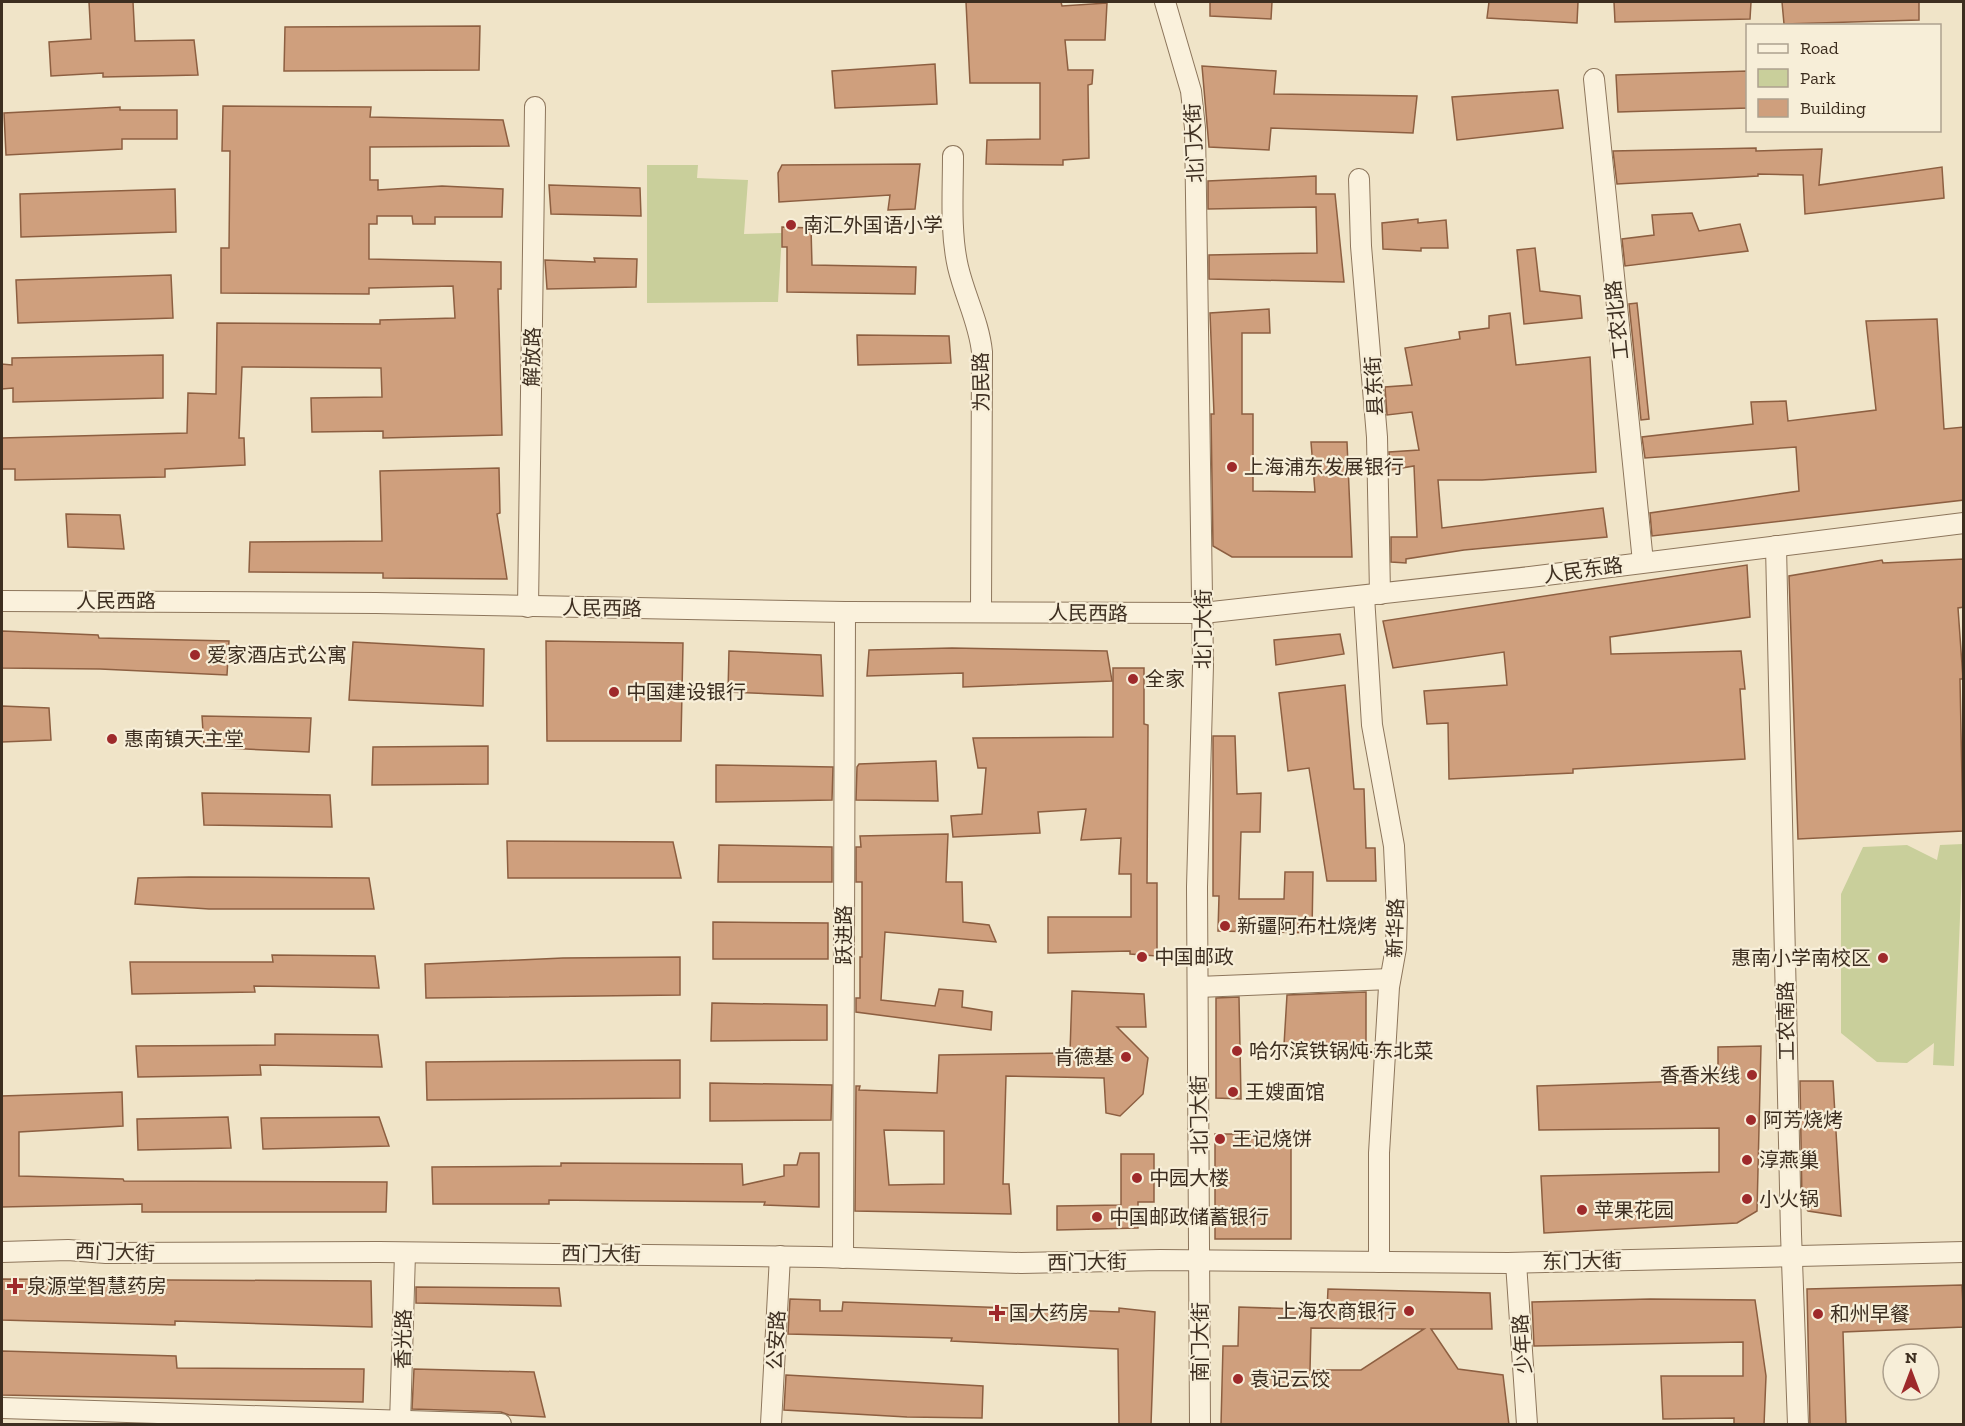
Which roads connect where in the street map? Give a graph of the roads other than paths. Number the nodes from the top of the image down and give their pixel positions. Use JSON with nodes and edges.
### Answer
{"nodes":[{"id":1,"x":1165,"y":2,"type":"edge"},
{"id":2,"x":1594,"y":79,"type":"dead end"},
{"id":3,"x":535,"y":107,"type":"dead end"},
{"id":4,"x":953,"y":156,"type":"dead end"},
{"id":5,"x":1359,"y":179,"type":"dead end"},
{"id":6,"x":1964,"y":523,"type":"edge"},
{"id":7,"x":1776,"y":546,"type":"junction"},
{"id":8,"x":1643,"y":562,"type":"junction"},
{"id":9,"x":1372,"y":595,"type":"junction"},
{"id":10,"x":2,"y":601,"type":"edge"},
{"id":11,"x":528,"y":607,"type":"junction"},
{"id":12,"x":845,"y":612,"type":"junction"},
{"id":13,"x":981,"y":612,"type":"junction"},
{"id":14,"x":1203,"y":613,"type":"junction"},
{"id":15,"x":1390,"y":979,"type":"junction"},
{"id":16,"x":1198,"y":987,"type":"junction"},
{"id":17,"x":2,"y":1252,"type":"edge"},
{"id":18,"x":405,"y":1252,"type":"junction"},
{"id":19,"x":1964,"y":1252,"type":"edge"},
{"id":20,"x":780,"y":1256,"type":"junction"},
{"id":21,"x":1792,"y":1256,"type":"junction"},
{"id":22,"x":843,"y":1258,"type":"junction"},
{"id":23,"x":1200,"y":1260,"type":"junction"},
{"id":24,"x":1380,"y":1262,"type":"junction"},
{"id":25,"x":1516,"y":1263,"type":"junction"},
{"id":26,"x":2,"y":1408,"type":"edge"},
{"id":27,"x":400,"y":1422,"type":"edge"},
{"id":28,"x":501,"y":1425,"type":"edge"},
{"id":29,"x":771,"y":1425,"type":"edge"},
{"id":30,"x":1200,"y":1425,"type":"edge"},
{"id":31,"x":1527,"y":1425,"type":"edge"},
{"id":32,"x":1798,"y":1425,"type":"edge"}],
"edges":[{"from":1,"to":14,"type":"street","name":"北门大街"},
{"from":2,"to":8,"type":"street","name":"工农北路"},
{"from":3,"to":11,"type":"street","name":"解放路"},
{"from":4,"to":13,"type":"street","name":"为民路"},
{"from":5,"to":9,"type":"street","name":"县东街"},
{"from":6,"to":7,"type":"street","name":"人民东路"},
{"from":7,"to":8,"type":"street","name":"人民东路"},
{"from":7,"to":21,"type":"street","name":"工农南路"},
{"from":8,"to":9,"type":"street","name":"人民东路"},
{"from":9,"to":14,"type":"street","name":"人民东路"},
{"from":9,"to":15,"type":"street","name":"新华路"},
{"from":10,"to":11,"type":"street","name":"人民西路"},
{"from":11,"to":12,"type":"street","name":"人民西路"},
{"from":12,"to":13,"type":"street","name":"人民西路"},
{"from":12,"to":22,"type":"street","name":"跃进路"},
{"from":13,"to":14,"type":"street","name":"人民西路"},
{"from":14,"to":16,"type":"street","name":"北门大街"},
{"from":15,"to":16,"type":"street"},
{"from":15,"to":24,"type":"street","name":"新华路"},
{"from":16,"to":23,"type":"street","name":"北门大街"},
{"from":17,"to":18,"type":"street","name":"西门大街"},
{"from":18,"to":20,"type":"street","name":"西门大街"},
{"from":18,"to":27,"type":"street","name":"香光路"},
{"from":19,"to":21,"type":"street","name":"东门大街"},
{"from":20,"to":22,"type":"street","name":"西门大街"},
{"from":20,"to":29,"type":"street","name":"公安路"},
{"from":21,"to":25,"type":"street","name":"东门大街"},
{"from":21,"to":32,"type":"street","name":"工农南路"},
{"from":22,"to":23,"type":"street","name":"西门大街"},
{"from":23,"to":24,"type":"street","name":"东门大街"},
{"from":23,"to":30,"type":"street","name":"南门大街"},
{"from":24,"to":25,"type":"street","name":"东门大街"},
{"from":25,"to":31,"type":"street","name":"少年路"},
{"from":26,"to":27,"type":"street"},
{"from":27,"to":28,"type":"street"}]}
